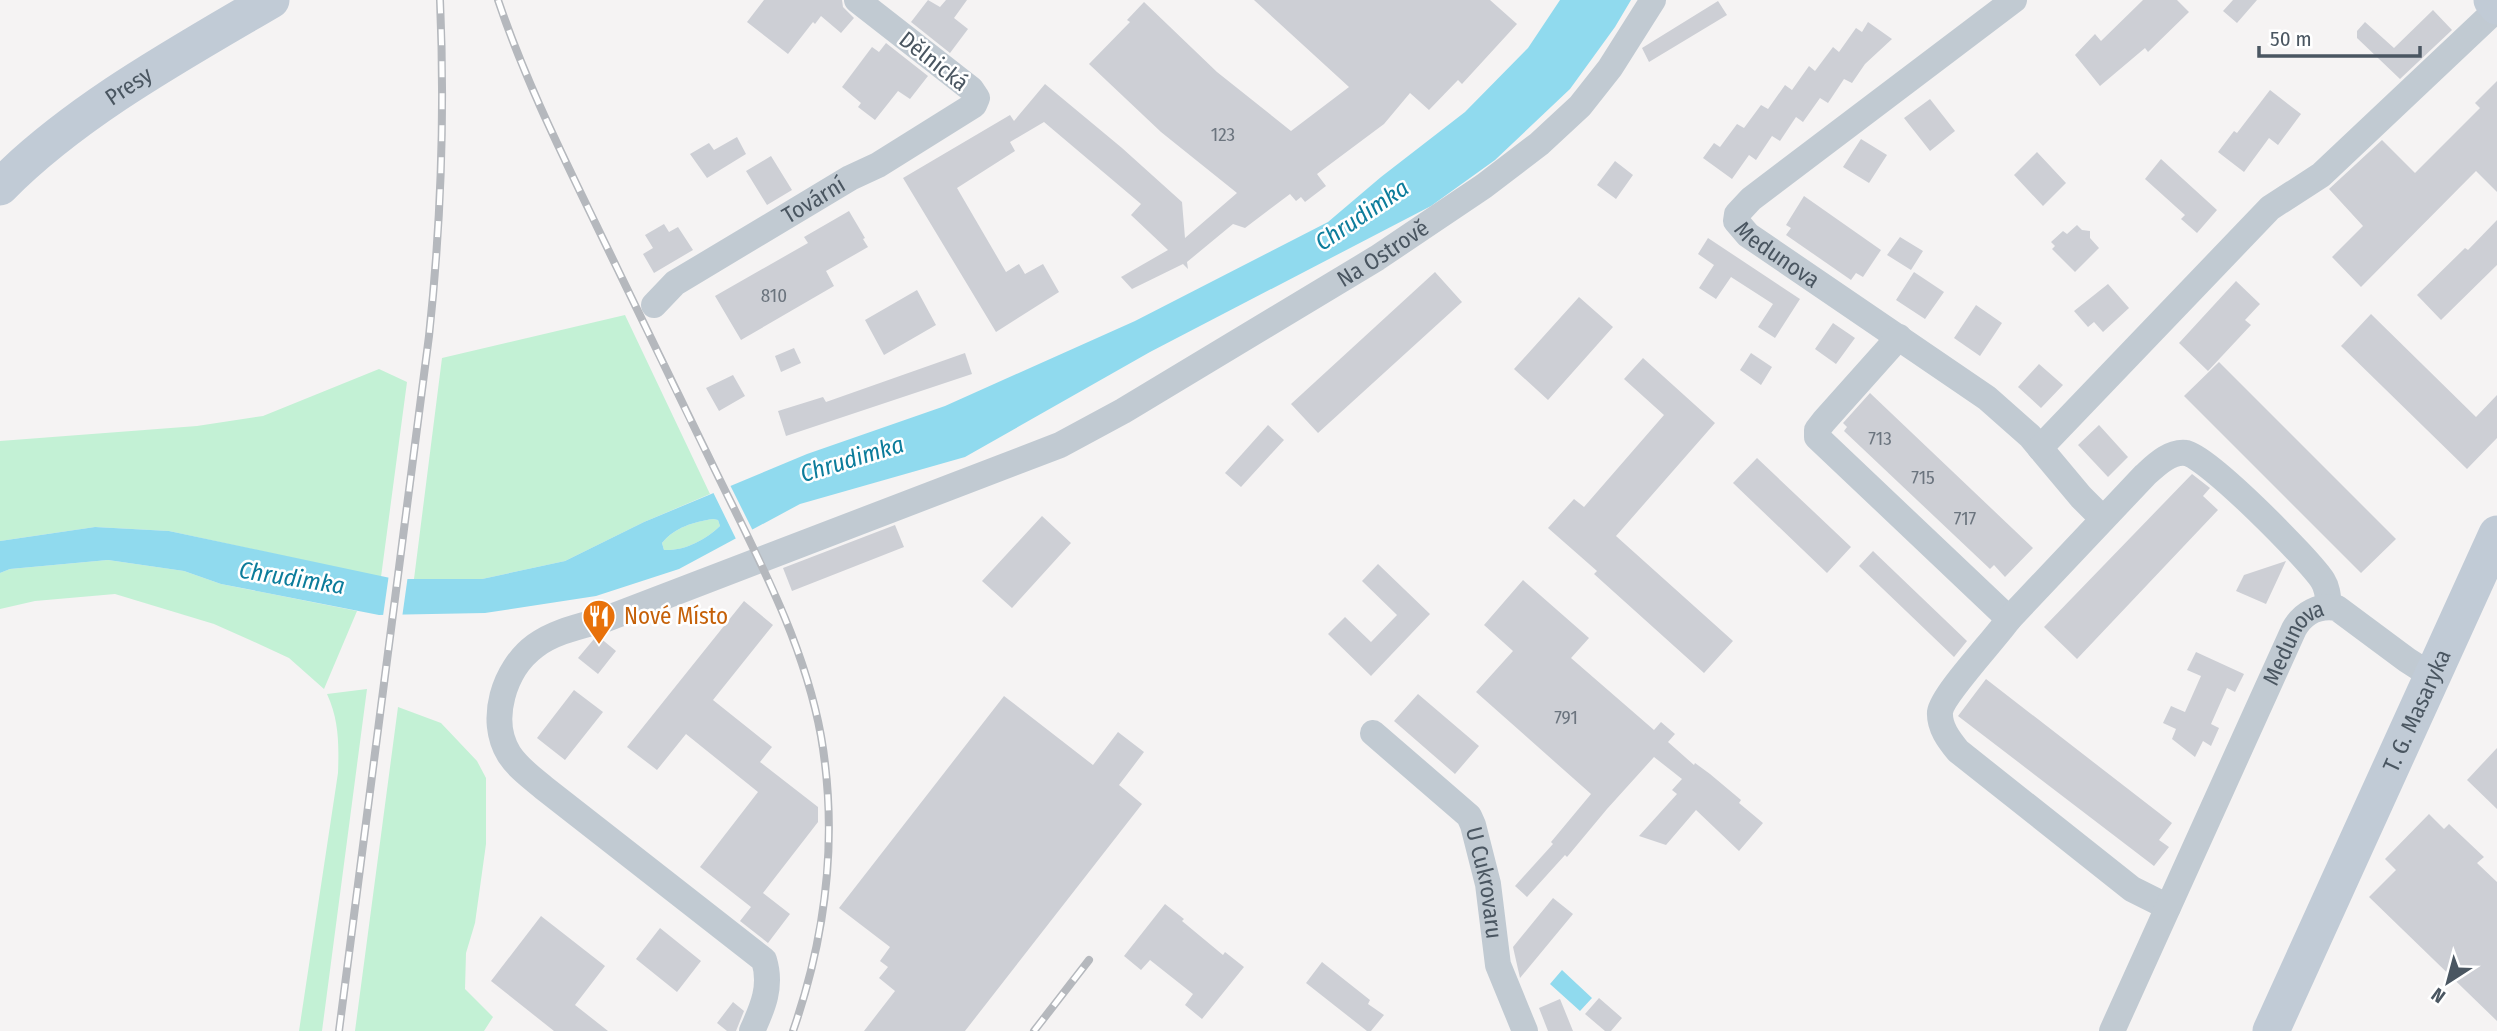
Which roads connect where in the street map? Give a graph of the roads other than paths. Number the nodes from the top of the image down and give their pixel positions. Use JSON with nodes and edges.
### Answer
{"nodes":[{"id":1,"x":271,"y":0,"type":"edge"},
{"id":2,"x":857,"y":0,"type":"edge"},
{"id":3,"x":1653,"y":0,"type":"edge"},
{"id":4,"x":2014,"y":0,"type":"edge"},
{"id":5,"x":2492,"y":0,"type":"edge"},
{"id":6,"x":2497,"y":8,"type":"edge"},
{"id":7,"x":977,"y":98,"type":"joint"},
{"id":8,"x":0,"y":187,"type":"edge"},
{"id":9,"x":654,"y":305,"type":"dead end"},
{"id":10,"x":1899,"y":337,"type":"junction"},
{"id":11,"x":2040,"y":448,"type":"junction"},
{"id":12,"x":2103,"y":519,"type":"junction"},
{"id":13,"x":2497,"y":534,"type":"edge"},
{"id":14,"x":2329,"y":607,"type":"junction"},
{"id":15,"x":2009,"y":619,"type":"junction"},
{"id":16,"x":2432,"y":676,"type":"junction"},
{"id":17,"x":1373,"y":733,"type":"dead end"},
{"id":18,"x":2168,"y":907,"type":"junction"},
{"id":19,"x":752,"y":1031,"type":"edge"},
{"id":20,"x":1524,"y":1031,"type":"edge"},
{"id":21,"x":2112,"y":1031,"type":"edge"},
{"id":22,"x":2272,"y":1031,"type":"edge"}],
"edges":[{"from":1,"to":8,"type":"main road","name":"Presy"},
{"from":2,"to":7,"type":"street","name":"Dělnická"},
{"from":3,"to":19,"type":"street","name":"Na Ostrově"},
{"from":4,"to":10,"type":"street","name":"Medunova"},
{"from":5,"to":6,"type":"main road"},
{"from":6,"to":11,"type":"street"},
{"from":7,"to":9,"type":"street","name":"Tovární"},
{"from":10,"to":11,"type":"street","name":"Medunova"},
{"from":10,"to":15,"type":"street"},
{"from":11,"to":12,"type":"street","name":"Medunova"},
{"from":12,"to":14,"type":"street","name":"Medunova"},
{"from":12,"to":15,"type":"street","name":"Medunova"},
{"from":13,"to":16,"type":"main road","name":"T. G. Masaryka"},
{"from":14,"to":16,"type":"street"},
{"from":14,"to":18,"type":"street","name":"Medunova"},
{"from":15,"to":18,"type":"street","name":"Medunova"},
{"from":16,"to":22,"type":"main road","name":"T. G. Masaryka"},
{"from":17,"to":20,"type":"street","name":"U Cukrovaru"},
{"from":18,"to":21,"type":"street","name":"Medunova"}]}
